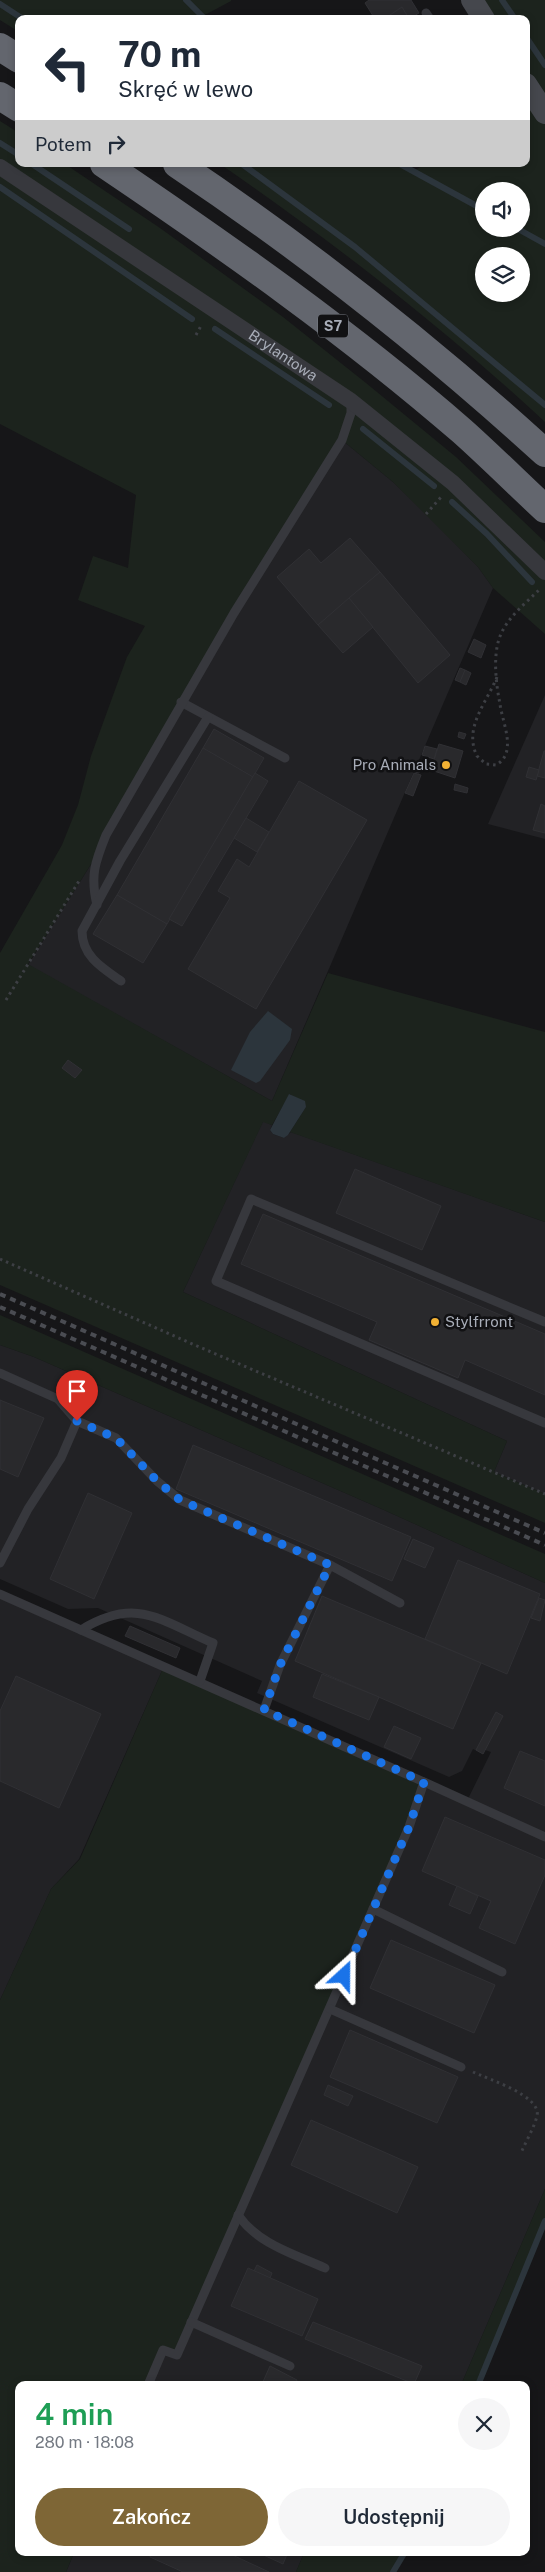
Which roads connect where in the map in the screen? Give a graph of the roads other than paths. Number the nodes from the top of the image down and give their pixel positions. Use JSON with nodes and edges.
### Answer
{"nodes":[{"id":1,"x":472,"y":0,"type":"edge"},
{"id":2,"x":481,"y":15,"type":"edge"},
{"id":3,"x":0,"y":47,"type":"edge"},
{"id":4,"x":15,"y":56,"type":"edge"},
{"id":5,"x":530,"y":90,"type":"edge"},
{"id":6,"x":0,"y":96,"type":"edge"},
{"id":7,"x":15,"y":105,"type":"edge"},
{"id":8,"x":545,"y":113,"type":"edge"},
{"id":9,"x":0,"y":167,"type":"edge"},
{"id":10,"x":109,"y":167,"type":"edge"},
{"id":11,"x":182,"y":167,"type":"edge"},
{"id":12,"x":351,"y":401,"type":"junction"},
{"id":13,"x":545,"y":453,"type":"edge"},
{"id":14,"x":545,"y":509,"type":"edge"},
{"id":15,"x":545,"y":572,"type":"edge"},
{"id":16,"x":181,"y":702,"type":"junction"},
{"id":17,"x":208,"y":717,"type":"junction"},
{"id":18,"x":284,"y":758,"type":"dead end"},
{"id":19,"x":97,"y":905,"type":"junction"},
{"id":20,"x":121,"y":981,"type":"dead end"},
{"id":21,"x":545,"y":1322,"type":"edge"},
{"id":22,"x":0,"y":1373,"type":"edge"},
{"id":23,"x":77,"y":1421,"type":"junction"},
{"id":24,"x":545,"y":1423,"type":"edge"},
{"id":25,"x":0,"y":1562,"type":"edge"},
{"id":26,"x":330,"y":1565,"type":"junction"},
{"id":27,"x":0,"y":1594,"type":"edge"},
{"id":28,"x":400,"y":1603,"type":"dead end"},
{"id":29,"x":81,"y":1630,"type":"junction"},
{"id":30,"x":200,"y":1681,"type":"junction"},
{"id":31,"x":264,"y":1710,"type":"junction"},
{"id":32,"x":424,"y":1782,"type":"junction"},
{"id":33,"x":545,"y":1837,"type":"edge"},
{"id":34,"x":373,"y":1909,"type":"junction"},
{"id":35,"x":502,"y":1972,"type":"dead end"},
{"id":36,"x":330,"y":2009,"type":"junction"},
{"id":37,"x":461,"y":2067,"type":"road end"},
{"id":38,"x":238,"y":2215,"type":"junction"},
{"id":39,"x":325,"y":2268,"type":"dead end"},
{"id":40,"x":191,"y":2322,"type":"junction"},
{"id":41,"x":290,"y":2366,"type":"dead end"},
{"id":42,"x":150,"y":2381,"type":"edge"}],
"edges":[{"from":1,"to":2,"type":"street"},
{"from":3,"to":4,"type":"highway"},
{"from":5,"to":8,"type":"street"},
{"from":6,"to":7,"type":"highway"},
{"from":9,"to":12,"type":"street","name":"Brylantowa"},
{"from":10,"to":14,"type":"highway","number":"S7"},
{"from":11,"to":13,"type":"highway","number":"S7"},
{"from":12,"to":15,"type":"street","name":"Brylantowa"},
{"from":12,"to":16,"type":"lane"},
{"from":16,"to":17,"type":"lane"},
{"from":16,"to":19,"type":"lane"},
{"from":17,"to":18,"type":"lane"},
{"from":17,"to":19,"type":"lane"},
{"from":19,"to":20,"type":"lane"},
{"from":21,"to":24,"type":"lane"},
{"from":22,"to":23,"type":"lane"},
{"from":23,"to":25,"type":"lane"},
{"from":23,"to":26,"type":"lane"},
{"from":26,"to":28,"type":"lane"},
{"from":26,"to":31,"type":"lane"},
{"from":27,"to":29,"type":"lane"},
{"from":29,"to":30,"type":"lane"},
{"from":29,"to":30,"type":"lane"},
{"from":30,"to":31,"type":"lane"},
{"from":31,"to":32,"type":"lane"},
{"from":32,"to":33,"type":"lane"},
{"from":32,"to":34,"type":"lane"},
{"from":34,"to":35,"type":"lane"},
{"from":34,"to":36,"type":"lane"},
{"from":36,"to":37,"type":"lane"},
{"from":36,"to":38,"type":"lane"},
{"from":38,"to":39,"type":"lane"},
{"from":38,"to":40,"type":"lane"},
{"from":40,"to":41,"type":"lane"},
{"from":40,"to":42,"type":"lane"}]}
